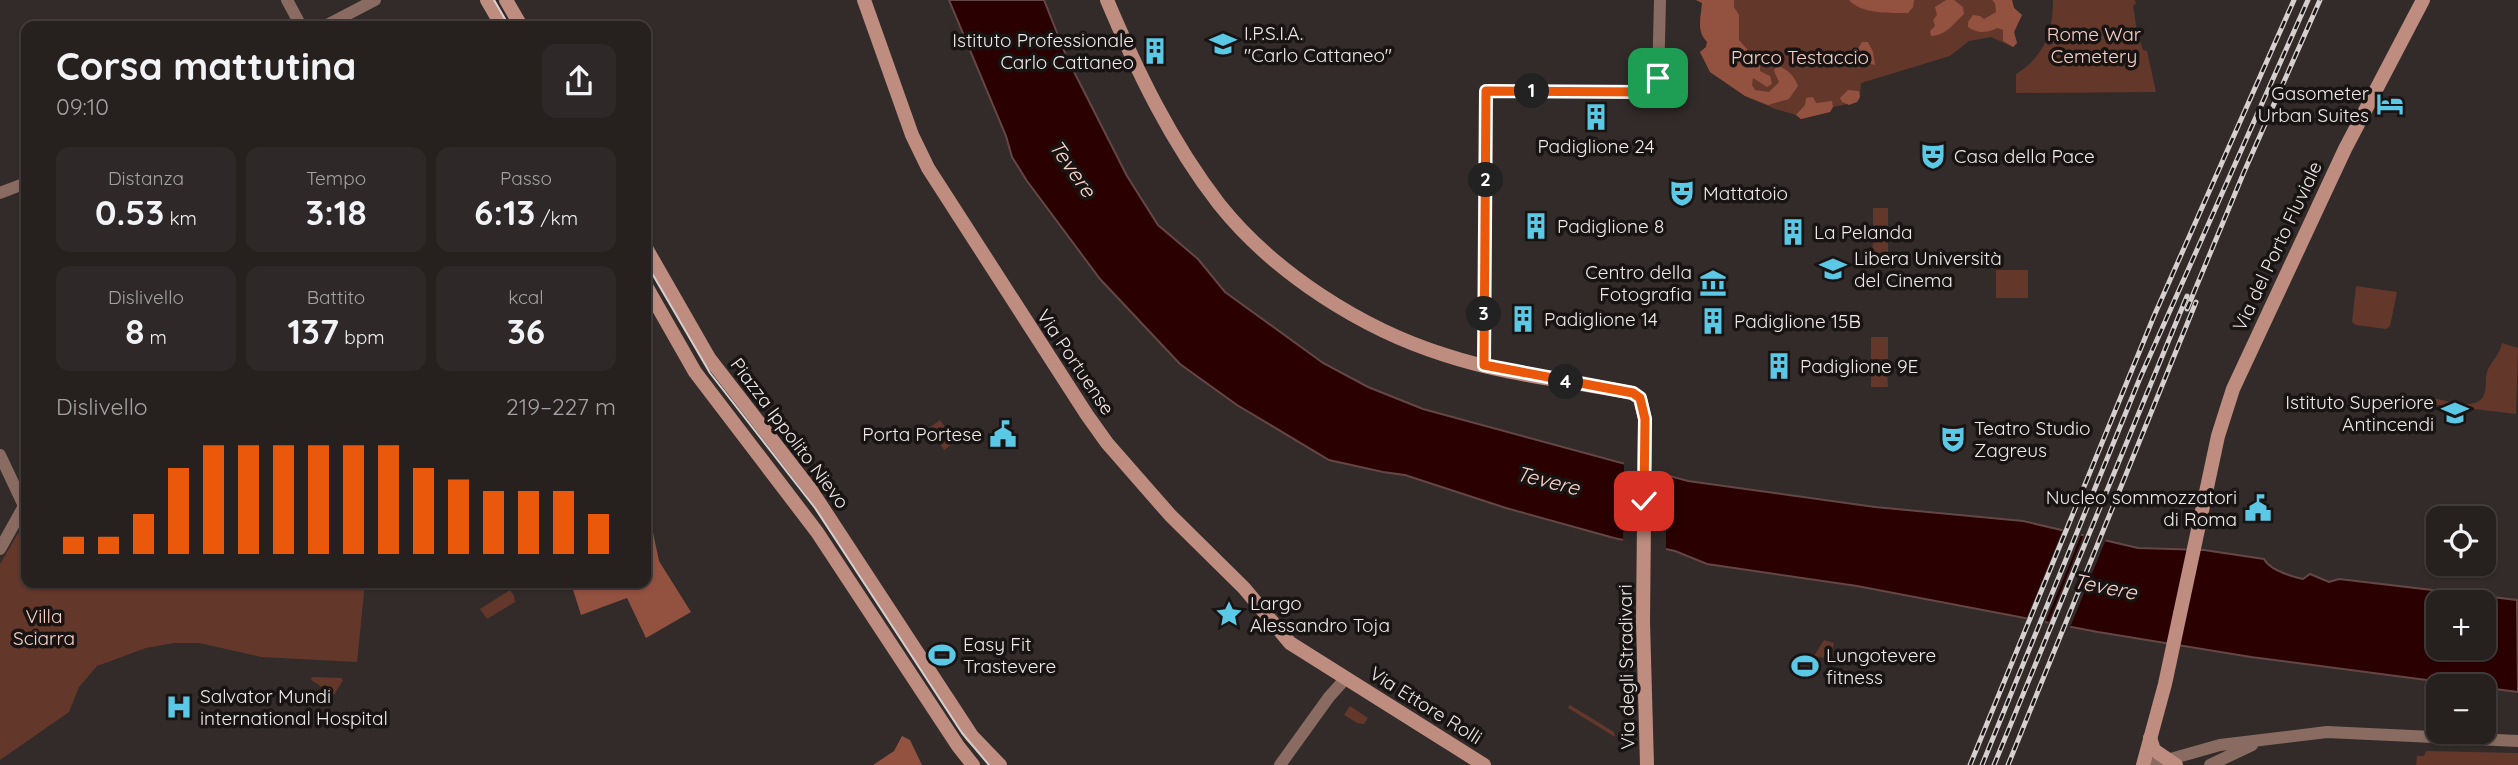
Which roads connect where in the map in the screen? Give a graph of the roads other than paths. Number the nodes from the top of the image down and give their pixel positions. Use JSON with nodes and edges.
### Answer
{"nodes":[{"id":1,"x":287,"y":0,"type":"edge"},
{"id":2,"x":375,"y":0,"type":"edge"},
{"id":3,"x":487,"y":0,"type":"edge"},
{"id":4,"x":506,"y":0,"type":"edge"},
{"id":5,"x":864,"y":0,"type":"edge"},
{"id":6,"x":1107,"y":0,"type":"edge"},
{"id":7,"x":1660,"y":0,"type":"edge"},
{"id":8,"x":2423,"y":0,"type":"edge"},
{"id":9,"x":298,"y":21,"type":"edge"},
{"id":10,"x":335,"y":21,"type":"edge"},
{"id":11,"x":499,"y":21,"type":"edge"},
{"id":12,"x":518,"y":21,"type":"edge"},
{"id":13,"x":21,"y":185,"type":"edge"},
{"id":14,"x":0,"y":193,"type":"edge"},
{"id":15,"x":651,"y":257,"type":"edge"},
{"id":16,"x":651,"y":295,"type":"edge"},
{"id":17,"x":1484,"y":365,"type":"junction"},
{"id":18,"x":0,"y":455,"type":"edge"},
{"id":19,"x":21,"y":500,"type":"edge"},
{"id":20,"x":21,"y":511,"type":"edge"},
{"id":21,"x":0,"y":549,"type":"edge"},
{"id":22,"x":1346,"y":678,"type":"junction"},
{"id":23,"x":2150,"y":738,"type":"junction"},
{"id":24,"x":2262,"y":741,"type":"junction"},
{"id":25,"x":2518,"y":741,"type":"edge"},
{"id":26,"x":2171,"y":762,"type":"edge"},
{"id":27,"x":1483,"y":764,"type":"edge"},
{"id":28,"x":973,"y":765,"type":"edge"},
{"id":29,"x":1000,"y":765,"type":"edge"},
{"id":30,"x":1280,"y":765,"type":"edge"},
{"id":31,"x":1647,"y":765,"type":"edge"},
{"id":32,"x":2143,"y":765,"type":"edge"},
{"id":33,"x":2149,"y":765,"type":"edge"},
{"id":34,"x":2210,"y":765,"type":"edge"}],
"edges":[{"from":1,"to":9,"type":"street"},
{"from":2,"to":10,"type":"street"},
{"from":3,"to":11,"type":"main road"},
{"from":4,"to":12,"type":"main road"},
{"from":5,"to":22,"type":"main road","name":"Via Portuense"},
{"from":6,"to":17,"type":"main road","name":"Via degli Stradivari"},
{"from":7,"to":17,"type":"street"},
{"from":8,"to":23,"type":"main road","name":"Via del Porto Fluviale"},
{"from":13,"to":14,"type":"street"},
{"from":15,"to":29,"type":"main road","name":"Piazza Ippolito Nievo"},
{"from":16,"to":28,"type":"main road","name":"Piazza Ippolito Nievo"},
{"from":17,"to":31,"type":"main road","name":"Via degli Stradivari"},
{"from":18,"to":19,"type":"street"},
{"from":20,"to":21,"type":"street"},
{"from":22,"to":27,"type":"main road","name":"Via Ettore Rolli"},
{"from":22,"to":30,"type":"street"},
{"from":23,"to":26,"type":"main road"},
{"from":23,"to":32,"type":"main road","name":"Via del Porto Fluviale"},
{"from":24,"to":25,"type":"street"},
{"from":24,"to":26,"type":"street"},
{"from":24,"to":34,"type":"street"},
{"from":26,"to":33,"type":"street"}]}
